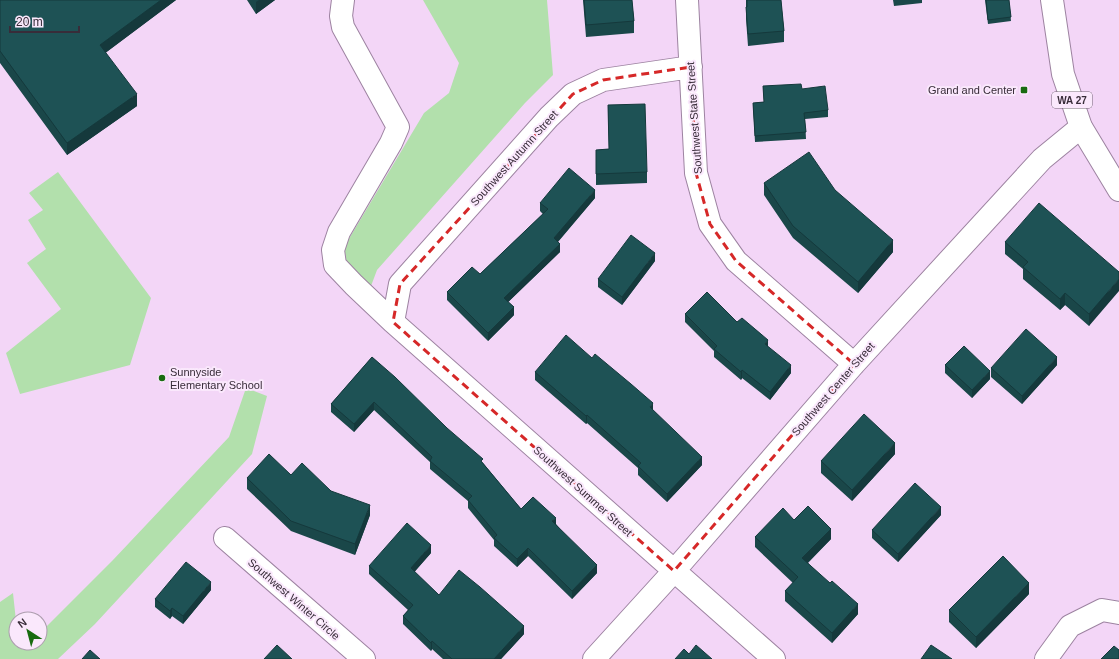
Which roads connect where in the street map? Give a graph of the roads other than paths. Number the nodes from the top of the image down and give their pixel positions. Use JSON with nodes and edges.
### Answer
{"nodes":[{"id":1,"x":343,"y":0,"type":"edge"},
{"id":2,"x":687,"y":0,"type":"edge"},
{"id":3,"x":1052,"y":0,"type":"edge"},
{"id":4,"x":691,"y":67,"type":"junction"},
{"id":5,"x":1081,"y":127,"type":"junction"},
{"id":6,"x":1119,"y":190,"type":"edge"},
{"id":7,"x":393,"y":322,"type":"junction"},
{"id":8,"x":854,"y":364,"type":"junction"},
{"id":9,"x":225,"y":538,"type":"dead end"},
{"id":10,"x":674,"y":571,"type":"junction"},
{"id":11,"x":1111,"y":611,"type":"edge"},
{"id":12,"x":364,"y":659,"type":"edge"},
{"id":13,"x":594,"y":659,"type":"edge"},
{"id":14,"x":774,"y":659,"type":"edge"},
{"id":15,"x":1046,"y":659,"type":"edge"}],
"edges":[{"from":1,"to":7,"type":"street","name":"Southwest Summer Street"},
{"from":2,"to":4,"type":"street","name":"Southwest State Street"},
{"from":3,"to":5,"type":"street","number":"WA 27"},
{"from":4,"to":7,"type":"street","name":"Southwest Autumn Street"},
{"from":4,"to":8,"type":"street","name":"Southwest State Street"},
{"from":5,"to":6,"type":"street","number":"WA 27"},
{"from":5,"to":8,"type":"street","name":"Southwest Center Street"},
{"from":7,"to":10,"type":"street","name":"Southwest Summer Street"},
{"from":8,"to":10,"type":"street","name":"Southwest Center Street"},
{"from":9,"to":12,"type":"street","name":"Southwest Winter Circle"},
{"from":10,"to":13,"type":"street","name":"Southwest Center Street"},
{"from":10,"to":14,"type":"street","name":"Southwest Summer Street"},
{"from":11,"to":15,"type":"street"}]}
